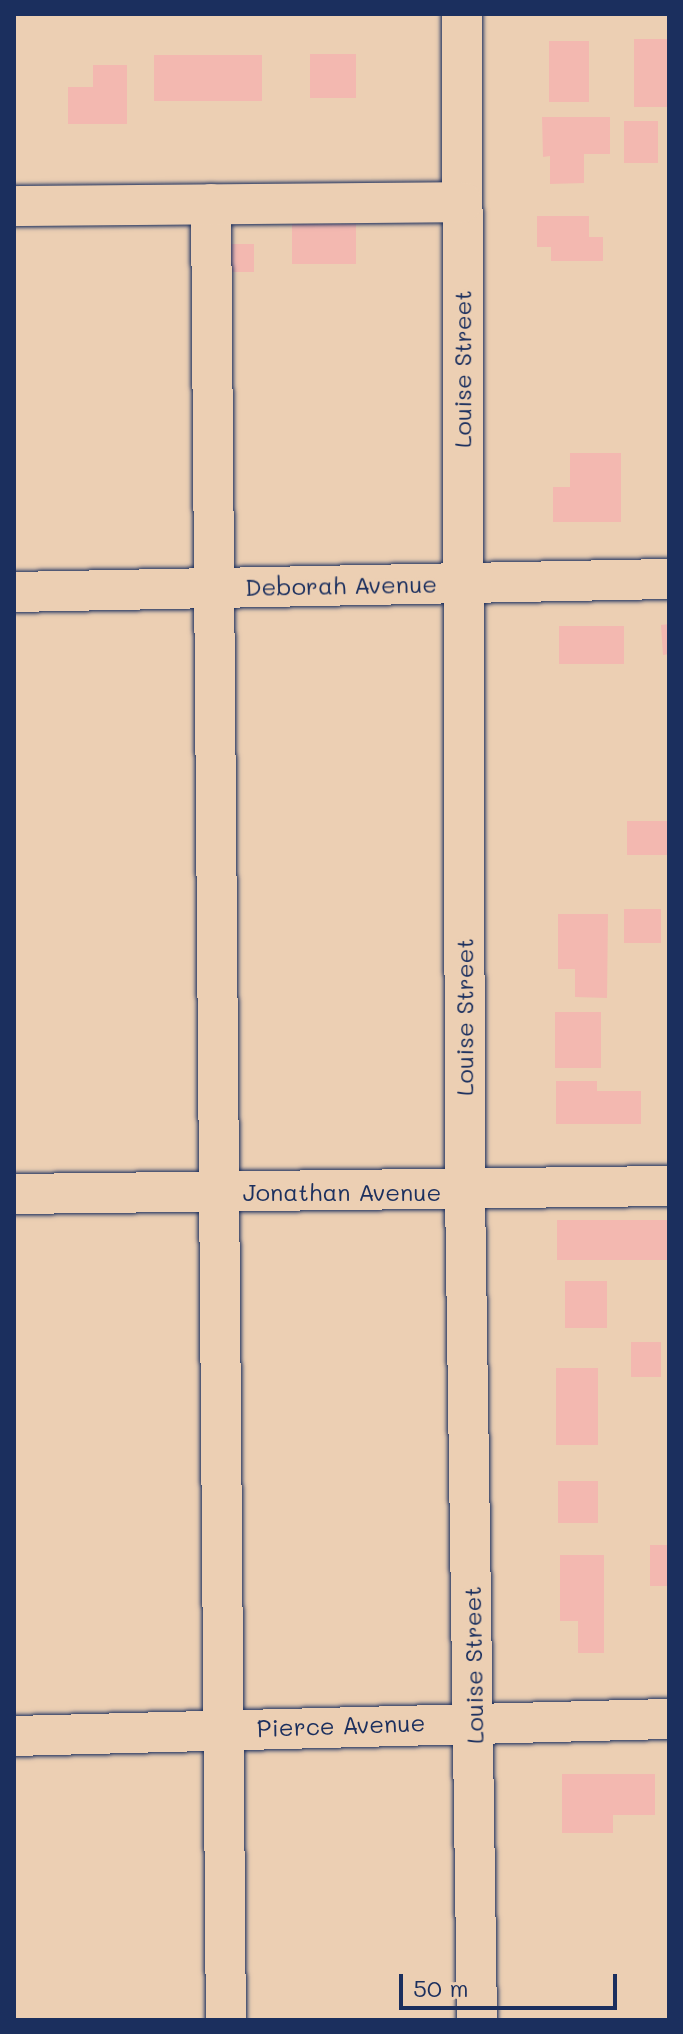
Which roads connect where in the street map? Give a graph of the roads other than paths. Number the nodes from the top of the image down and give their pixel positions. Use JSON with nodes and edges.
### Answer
{"nodes":[{"id":1,"x":462,"y":14,"type":"edge"},
{"id":2,"x":462,"y":202,"type":"junction"},
{"id":3,"x":211,"y":204,"type":"junction"},
{"id":4,"x":14,"y":206,"type":"edge"},
{"id":5,"x":669,"y":579,"type":"edge"},
{"id":6,"x":462,"y":582,"type":"junction"},
{"id":7,"x":214,"y":588,"type":"junction"},
{"id":8,"x":14,"y":592,"type":"edge"},
{"id":9,"x":669,"y":1186,"type":"edge"},
{"id":10,"x":465,"y":1191,"type":"junction"},
{"id":11,"x":220,"y":1193,"type":"junction"},
{"id":12,"x":14,"y":1194,"type":"edge"},
{"id":13,"x":669,"y":1719,"type":"edge"},
{"id":14,"x":475,"y":1721,"type":"junction"},
{"id":15,"x":226,"y":1729,"type":"junction"},
{"id":16,"x":14,"y":1736,"type":"edge"},
{"id":17,"x":226,"y":2020,"type":"edge"},
{"id":18,"x":477,"y":2020,"type":"edge"}],
"edges":[{"from":1,"to":2,"type":"street","name":"Louise Street"},
{"from":2,"to":3,"type":"street"},
{"from":2,"to":6,"type":"street","name":"Louise Street"},
{"from":3,"to":4,"type":"street"},
{"from":3,"to":7,"type":"street"},
{"from":5,"to":6,"type":"street","name":"Deborah Avenue"},
{"from":6,"to":7,"type":"street","name":"Deborah Avenue"},
{"from":6,"to":10,"type":"street","name":"Louise Street"},
{"from":7,"to":8,"type":"street","name":"Deborah Avenue"},
{"from":7,"to":11,"type":"street"},
{"from":9,"to":10,"type":"street","name":"Jonathan Avenue"},
{"from":10,"to":11,"type":"street","name":"Jonathan Avenue"},
{"from":10,"to":14,"type":"street","name":"Louise Street"},
{"from":11,"to":12,"type":"street","name":"Jonathan Avenue"},
{"from":11,"to":15,"type":"street"},
{"from":13,"to":14,"type":"street","name":"Pierce Avenue"},
{"from":14,"to":15,"type":"street","name":"Pierce Avenue"},
{"from":14,"to":18,"type":"street","name":"Louise Street"},
{"from":15,"to":16,"type":"street","name":"Pierce Avenue"},
{"from":15,"to":17,"type":"street"}]}
